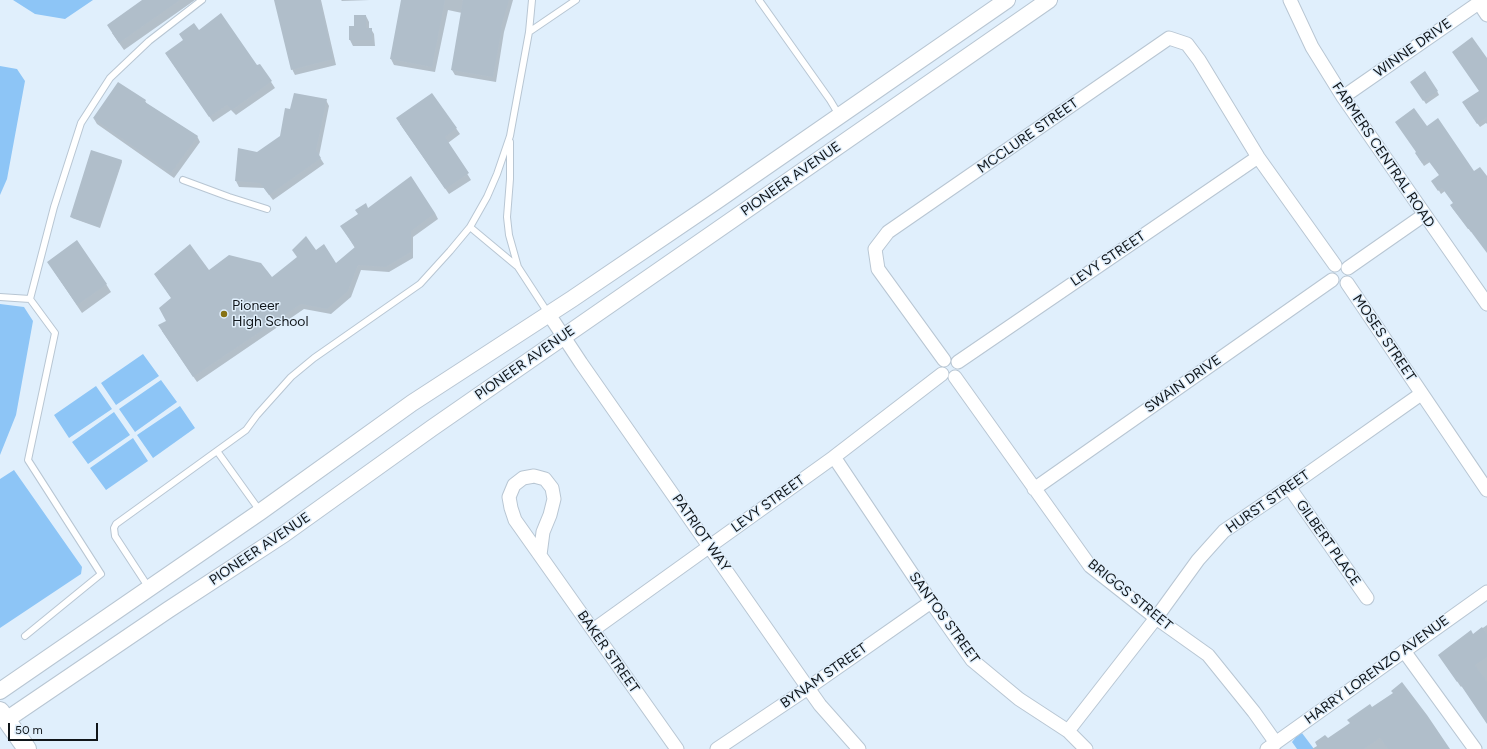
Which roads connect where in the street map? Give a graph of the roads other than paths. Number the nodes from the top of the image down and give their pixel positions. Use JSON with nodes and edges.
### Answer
{"nodes":[{"id":1,"x":202,"y":0,"type":"edge"},
{"id":2,"x":532,"y":0,"type":"edge"},
{"id":3,"x":576,"y":0,"type":"edge"},
{"id":4,"x":759,"y":0,"type":"edge"},
{"id":5,"x":1007,"y":0,"type":"edge"},
{"id":6,"x":1049,"y":0,"type":"edge"},
{"id":7,"x":1290,"y":0,"type":"edge"},
{"id":8,"x":1481,"y":1,"type":"edge"},
{"id":9,"x":1487,"y":15,"type":"edge"},
{"id":10,"x":529,"y":32,"type":"junction"},
{"id":11,"x":1343,"y":97,"type":"junction"},
{"id":12,"x":839,"y":115,"type":"junction"},
{"id":13,"x":510,"y":136,"type":"junction"},
{"id":14,"x":1258,"y":157,"type":"junction"},
{"id":15,"x":183,"y":180,"type":"dead end"},
{"id":16,"x":782,"y":185,"type":"junction"},
{"id":17,"x":267,"y":209,"type":"dead end"},
{"id":18,"x":1424,"y":215,"type":"junction"},
{"id":19,"x":470,"y":227,"type":"junction"},
{"id":20,"x":1335,"y":265,"type":"junction"},
{"id":21,"x":518,"y":267,"type":"junction"},
{"id":22,"x":1348,"y":268,"type":"junction"},
{"id":23,"x":1332,"y":280,"type":"junction"},
{"id":24,"x":1346,"y":283,"type":"junction"},
{"id":25,"x":0,"y":297,"type":"edge"},
{"id":26,"x":30,"y":299,"type":"junction"},
{"id":27,"x":1487,"y":304,"type":"edge"},
{"id":28,"x":548,"y":313,"type":"junction"},
{"id":29,"x":563,"y":337,"type":"junction"},
{"id":30,"x":944,"y":360,"type":"junction"},
{"id":31,"x":958,"y":362,"type":"junction"},
{"id":32,"x":942,"y":374,"type":"junction"},
{"id":33,"x":955,"y":377,"type":"junction"},
{"id":34,"x":1421,"y":394,"type":"junction"},
{"id":35,"x":217,"y":451,"type":"junction"},
{"id":36,"x":834,"y":457,"type":"junction"},
{"id":37,"x":1289,"y":487,"type":"junction"},
{"id":38,"x":1034,"y":488,"type":"junction"},
{"id":39,"x":1487,"y":490,"type":"edge"},
{"id":40,"x":260,"y":512,"type":"junction"},
{"id":41,"x":710,"y":546,"type":"junction"},
{"id":42,"x":540,"y":555,"type":"junction"},
{"id":43,"x":149,"y":588,"type":"junction"},
{"id":44,"x":1487,"y":592,"type":"edge"},
{"id":45,"x":1367,"y":598,"type":"dead end"},
{"id":46,"x":931,"y":602,"type":"junction"},
{"id":47,"x":1156,"y":618,"type":"junction"},
{"id":48,"x":593,"y":630,"type":"junction"},
{"id":49,"x":25,"y":636,"type":"dead end"},
{"id":50,"x":1404,"y":651,"type":"junction"},
{"id":51,"x":808,"y":688,"type":"junction"},
{"id":52,"x":0,"y":691,"type":"edge"},
{"id":53,"x":2,"y":719,"type":"edge"},
{"id":54,"x":1068,"y":732,"type":"junction"},
{"id":55,"x":1271,"y":746,"type":"edge"},
{"id":56,"x":27,"y":749,"type":"edge"},
{"id":57,"x":677,"y":749,"type":"edge"},
{"id":58,"x":717,"y":749,"type":"edge"},
{"id":59,"x":860,"y":749,"type":"edge"},
{"id":60,"x":1086,"y":749,"type":"edge"},
{"id":61,"x":1475,"y":749,"type":"edge"}],
"edges":[{"from":1,"to":26,"type":"lane"},
{"from":2,"to":10,"type":"lane"},
{"from":3,"to":10,"type":"lane"},
{"from":4,"to":12,"type":"lane"},
{"from":5,"to":12,"type":"street","name":"PIONEER AVENUE"},
{"from":6,"to":16,"type":"street","name":"PIONEER AVENUE"},
{"from":7,"to":11,"type":"street","name":"FARMERS CENTRAL ROAD"},
{"from":8,"to":9,"type":"street"},
{"from":8,"to":11,"type":"street","name":"WINNE DRIVE"},
{"from":10,"to":13,"type":"lane"},
{"from":11,"to":18,"type":"street","name":"FARMERS CENTRAL ROAD"},
{"from":12,"to":16,"type":"street"},
{"from":12,"to":28,"type":"street","name":"PIONEER AVENUE"},
{"from":13,"to":19,"type":"lane"},
{"from":13,"to":21,"type":"lane"},
{"from":14,"to":20,"type":"street"},
{"from":14,"to":30,"type":"street","name":"MCCLURE STREET"},
{"from":14,"to":31,"type":"street","name":"LEVY STREET"},
{"from":15,"to":17,"type":"lane"},
{"from":16,"to":29,"type":"street","name":"PIONEER AVENUE"},
{"from":18,"to":22,"type":"street"},
{"from":18,"to":27,"type":"street","name":"FARMERS CENTRAL ROAD"},
{"from":19,"to":21,"type":"lane"},
{"from":19,"to":35,"type":"lane"},
{"from":20,"to":22,"type":"street"},
{"from":20,"to":23,"type":"street"},
{"from":21,"to":28,"type":"lane"},
{"from":22,"to":24,"type":"street"},
{"from":23,"to":24,"type":"street"},
{"from":23,"to":38,"type":"street","name":"SWAIN DRIVE"},
{"from":24,"to":34,"type":"street","name":"MOSES STREET"},
{"from":25,"to":26,"type":"lane"},
{"from":26,"to":49,"type":"lane"},
{"from":28,"to":29,"type":"street","name":"PATRIOT WAY"},
{"from":28,"to":40,"type":"street","name":"PIONEER AVENUE"},
{"from":29,"to":41,"type":"street","name":"PATRIOT WAY"},
{"from":29,"to":53,"type":"street","name":"PIONEER AVENUE"},
{"from":30,"to":31,"type":"street"},
{"from":30,"to":32,"type":"street"},
{"from":31,"to":33,"type":"street"},
{"from":32,"to":33,"type":"street"},
{"from":32,"to":36,"type":"street","name":"LEVY STREET"},
{"from":33,"to":38,"type":"street","name":"BRIGGS STREET"},
{"from":34,"to":37,"type":"street","name":"HURST STREET"},
{"from":34,"to":39,"type":"street","name":"MOSES STREET"},
{"from":35,"to":40,"type":"lane"},
{"from":35,"to":43,"type":"lane"},
{"from":36,"to":41,"type":"street","name":"LEVY STREET"},
{"from":36,"to":46,"type":"street","name":"SANTOS STREET"},
{"from":37,"to":45,"type":"street","name":"GILBERT PLACE"},
{"from":37,"to":47,"type":"street","name":"HURST STREET"},
{"from":38,"to":47,"type":"street","name":"BRIGGS STREET"},
{"from":40,"to":43,"type":"street","name":"PIONEER AVENUE"},
{"from":41,"to":48,"type":"street","name":"LEVY STREET"},
{"from":41,"to":51,"type":"street","name":"PATRIOT WAY"},
{"from":42,"to":42,"type":"street","name":"BAKER STREET"},
{"from":42,"to":48,"type":"street","name":"BAKER STREET"},
{"from":43,"to":52,"type":"street","name":"PIONEER AVENUE"},
{"from":44,"to":50,"type":"street","name":"HARRY LORENZO AVENUE"},
{"from":46,"to":51,"type":"street","name":"BYNAM STREET"},
{"from":46,"to":54,"type":"street","name":"SANTOS STREET"},
{"from":47,"to":54,"type":"street","name":"HURST STREET"},
{"from":47,"to":55,"type":"street","name":"BRIGGS STREET"},
{"from":48,"to":57,"type":"street","name":"BAKER STREET"},
{"from":50,"to":55,"type":"street","name":"HARRY LORENZO AVENUE"},
{"from":50,"to":61,"type":"street"},
{"from":51,"to":58,"type":"street","name":"BYNAM STREET"},
{"from":51,"to":59,"type":"street","name":"PATRIOT WAY"},
{"from":53,"to":56,"type":"main road"},
{"from":54,"to":60,"type":"street","name":"SANTOS STREET"}]}
